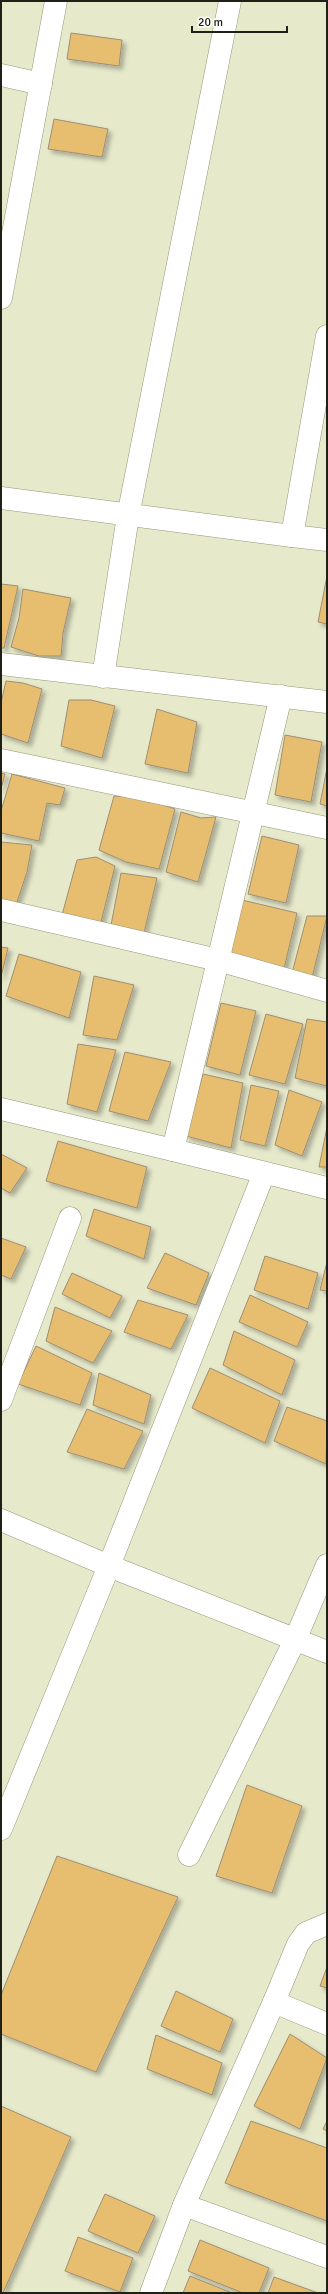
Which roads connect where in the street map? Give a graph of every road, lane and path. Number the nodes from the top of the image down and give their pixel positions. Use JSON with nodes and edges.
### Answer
{"nodes":[{"id":1,"x":56,"y":1,"type":"edge"},
{"id":2,"x":230,"y":1,"type":"edge"},
{"id":3,"x":1,"y":75,"type":"edge"},
{"id":4,"x":40,"y":84,"type":"junction"},
{"id":5,"x":8,"y":226,"type":"edge"},
{"id":6,"x":1,"y":298,"type":"edge"},
{"id":7,"x":327,"y":336,"type":"edge"},
{"id":8,"x":1,"y":498,"type":"edge"},
{"id":9,"x":128,"y":516,"type":"junction"},
{"id":10,"x":292,"y":536,"type":"junction"},
{"id":11,"x":327,"y":540,"type":"edge"},
{"id":12,"x":1,"y":664,"type":"edge"},
{"id":13,"x":103,"y":677,"type":"junction"},
{"id":14,"x":281,"y":696,"type":"junction"},
{"id":15,"x":327,"y":702,"type":"edge"},
{"id":16,"x":1,"y":760,"type":"edge"},
{"id":17,"x":253,"y":811,"type":"junction"},
{"id":18,"x":327,"y":828,"type":"edge"},
{"id":19,"x":1,"y":910,"type":"edge"},
{"id":20,"x":218,"y":960,"type":"junction"},
{"id":21,"x":327,"y":991,"type":"edge"},
{"id":22,"x":1,"y":1109,"type":"edge"},
{"id":23,"x":173,"y":1150,"type":"junction"},
{"id":24,"x":264,"y":1173,"type":"junction"},
{"id":25,"x":327,"y":1188,"type":"edge"},
{"id":26,"x":70,"y":1218,"type":"dead end"},
{"id":27,"x":1,"y":1400,"type":"edge"},
{"id":28,"x":1,"y":1520,"type":"edge"},
{"id":29,"x":327,"y":1565,"type":"edge"},
{"id":30,"x":108,"y":1566,"type":"junction"},
{"id":31,"x":295,"y":1640,"type":"junction"},
{"id":32,"x":327,"y":1652,"type":"edge"},
{"id":33,"x":1,"y":1829,"type":"edge"},
{"id":34,"x":189,"y":1855,"type":"dead end"},
{"id":35,"x":327,"y":1924,"type":"edge"},
{"id":36,"x":274,"y":2002,"type":"junction"},
{"id":37,"x":327,"y":2024,"type":"edge"},
{"id":38,"x":184,"y":2205,"type":"junction"},
{"id":39,"x":327,"y":2257,"type":"edge"},
{"id":40,"x":151,"y":2293,"type":"edge"}],
"edges":[{"from":1,"to":4,"type":"street"},
{"from":2,"to":9,"type":"street"},
{"from":3,"to":4,"type":"street"},
{"from":4,"to":5,"type":"street"},
{"from":5,"to":6,"type":"street"},
{"from":7,"to":10,"type":"street"},
{"from":8,"to":9,"type":"street"},
{"from":9,"to":10,"type":"street"},
{"from":9,"to":13,"type":"street"},
{"from":10,"to":11,"type":"street"},
{"from":12,"to":13,"type":"street"},
{"from":13,"to":14,"type":"street"},
{"from":14,"to":15,"type":"street"},
{"from":14,"to":17,"type":"street"},
{"from":16,"to":17,"type":"street"},
{"from":17,"to":18,"type":"street"},
{"from":17,"to":20,"type":"street"},
{"from":19,"to":20,"type":"street"},
{"from":20,"to":21,"type":"street"},
{"from":20,"to":23,"type":"street"},
{"from":22,"to":23,"type":"street"},
{"from":23,"to":24,"type":"street"},
{"from":24,"to":25,"type":"street"},
{"from":24,"to":30,"type":"street"},
{"from":26,"to":27,"type":"street"},
{"from":28,"to":30,"type":"street"},
{"from":29,"to":31,"type":"street"},
{"from":30,"to":31,"type":"street"},
{"from":30,"to":33,"type":"street"},
{"from":31,"to":32,"type":"street"},
{"from":31,"to":34,"type":"street"},
{"from":35,"to":36,"type":"street"},
{"from":36,"to":37,"type":"street"},
{"from":36,"to":38,"type":"street"},
{"from":38,"to":39,"type":"street"},
{"from":38,"to":40,"type":"street"}]}
